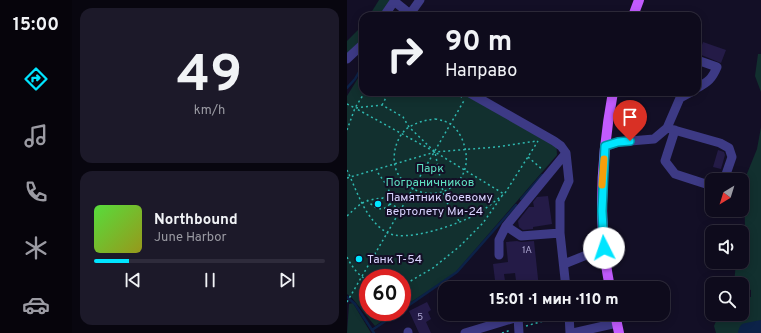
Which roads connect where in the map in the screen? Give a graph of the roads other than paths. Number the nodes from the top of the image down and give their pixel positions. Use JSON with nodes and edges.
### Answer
{"nodes":[{"id":1,"x":395,"y":0,"type":"edge"},
{"id":2,"x":420,"y":0,"type":"edge"},
{"id":3,"x":639,"y":0,"type":"edge"},
{"id":4,"x":387,"y":12,"type":"edge"},
{"id":5,"x":407,"y":12,"type":"edge"},
{"id":6,"x":412,"y":12,"type":"edge"},
{"id":7,"x":634,"y":12,"type":"edge"},
{"id":8,"x":359,"y":48,"type":"edge"},
{"id":9,"x":347,"y":59,"type":"edge"},
{"id":10,"x":701,"y":61,"type":"edge"},
{"id":11,"x":701,"y":86,"type":"edge"},
{"id":12,"x":476,"y":96,"type":"edge"},
{"id":13,"x":612,"y":96,"type":"edge"},
{"id":14,"x":684,"y":96,"type":"edge"},
{"id":15,"x":671,"y":129,"type":"junction"},
{"id":16,"x":605,"y":146,"type":"junction"},
{"id":17,"x":566,"y":153,"type":"junction"},
{"id":18,"x":726,"y":173,"type":"edge"},
{"id":19,"x":705,"y":184,"type":"edge"},
{"id":20,"x":506,"y":226,"type":"junction"},
{"id":21,"x":560,"y":233,"type":"junction"},
{"id":22,"x":604,"y":248,"type":"junction"},
{"id":23,"x":499,"y":255,"type":"dead end"},
{"id":24,"x":564,"y":264,"type":"junction"},
{"id":25,"x":565,"y":281,"type":"edge"},
{"id":26,"x":609,"y":281,"type":"edge"},
{"id":27,"x":567,"y":321,"type":"edge"},
{"id":28,"x":607,"y":321,"type":"edge"},
{"id":29,"x":617,"y":321,"type":"edge"},
{"id":30,"x":519,"y":330,"type":"edge"},
{"id":31,"x":465,"y":333,"type":"edge"},
{"id":32,"x":571,"y":333,"type":"edge"},
{"id":33,"x":619,"y":333,"type":"edge"}],
"edges":[{"from":1,"to":4,"type":"street"},
{"from":1,"to":5,"type":"street"},
{"from":2,"to":6,"type":"street"},
{"from":3,"to":7,"type":"main road"},
{"from":8,"to":9,"type":"street"},
{"from":10,"to":11,"type":"street"},
{"from":12,"to":17,"type":"street"},
{"from":13,"to":16,"type":"main road"},
{"from":14,"to":15,"type":"street"},
{"from":15,"to":16,"type":"street"},
{"from":15,"to":18,"type":"street"},
{"from":15,"to":19,"type":"street"},
{"from":16,"to":22,"type":"main road"},
{"from":17,"to":20,"type":"street"},
{"from":17,"to":21,"type":"street"},
{"from":20,"to":21,"type":"street"},
{"from":20,"to":23,"type":"street"},
{"from":21,"to":24,"type":"street"},
{"from":22,"to":24,"type":"street"},
{"from":22,"to":26,"type":"main road"},
{"from":24,"to":25,"type":"street"},
{"from":27,"to":32,"type":"street"},
{"from":28,"to":32,"type":"street"},
{"from":29,"to":33,"type":"main road"},
{"from":30,"to":31,"type":"street"}]}
